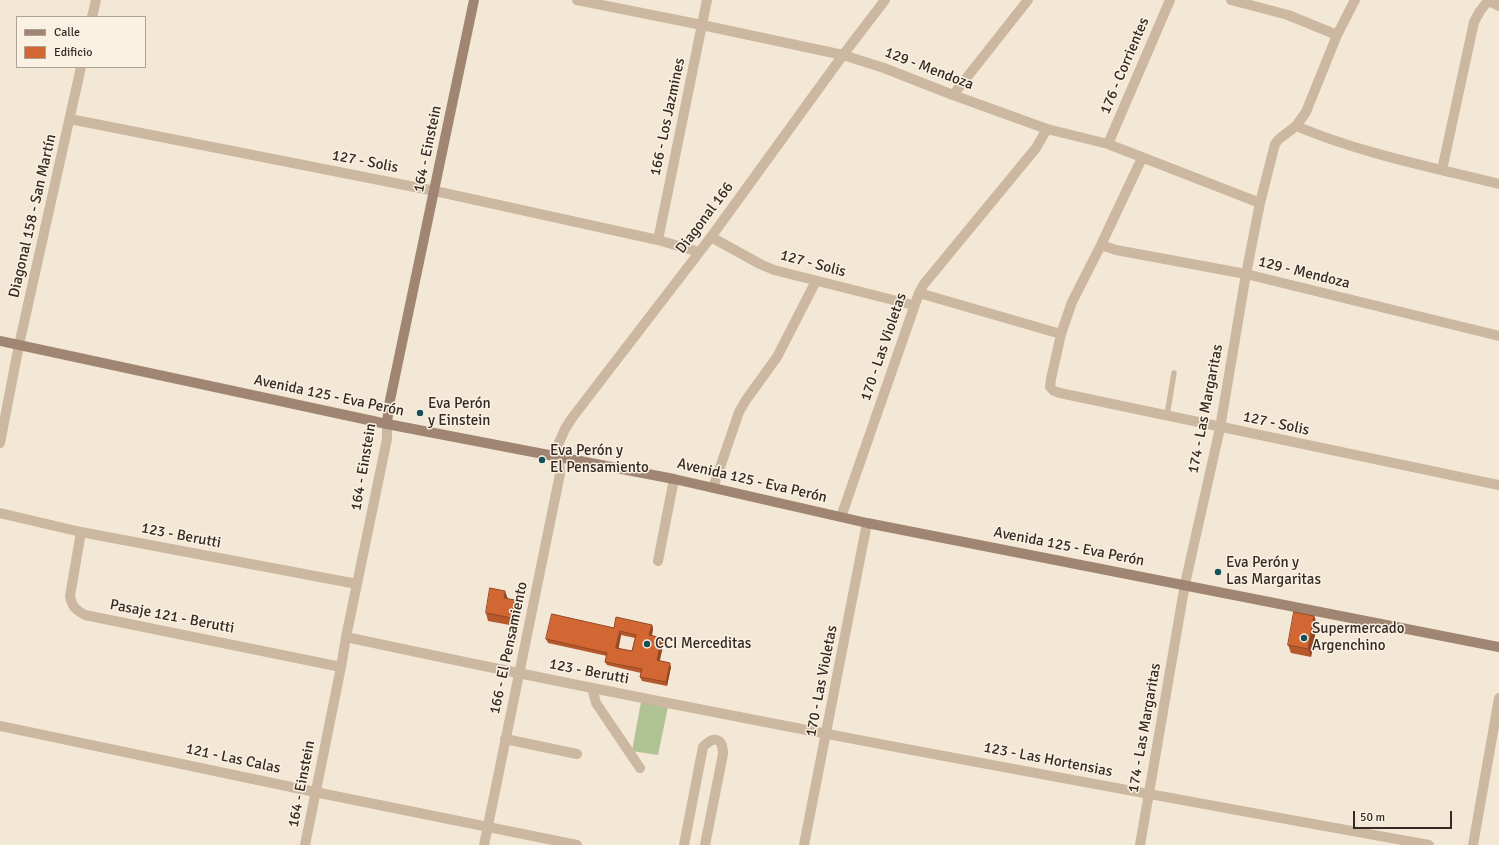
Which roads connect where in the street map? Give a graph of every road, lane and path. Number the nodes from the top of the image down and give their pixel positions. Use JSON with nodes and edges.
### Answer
{"nodes":[{"id":1,"x":96,"y":0,"type":"edge"},
{"id":2,"x":474,"y":0,"type":"edge"},
{"id":3,"x":577,"y":0,"type":"edge"},
{"id":4,"x":707,"y":0,"type":"edge"},
{"id":5,"x":885,"y":0,"type":"edge"},
{"id":6,"x":1028,"y":0,"type":"edge"},
{"id":7,"x":1170,"y":0,"type":"edge"},
{"id":8,"x":1231,"y":0,"type":"edge"},
{"id":9,"x":1355,"y":0,"type":"edge"},
{"id":10,"x":1487,"y":0,"type":"edge"},
{"id":11,"x":1499,"y":6,"type":"edge"},
{"id":12,"x":92,"y":16,"type":"edge"},
{"id":13,"x":702,"y":25,"type":"junction"},
{"id":14,"x":1337,"y":36,"type":"junction"},
{"id":15,"x":843,"y":55,"type":"junction"},
{"id":16,"x":81,"y":68,"type":"edge"},
{"id":17,"x":953,"y":95,"type":"junction"},
{"id":18,"x":70,"y":119,"type":"junction"},
{"id":19,"x":1296,"y":126,"type":"junction"},
{"id":20,"x":1047,"y":129,"type":"junction"},
{"id":21,"x":1108,"y":144,"type":"junction"},
{"id":22,"x":1142,"y":158,"type":"junction"},
{"id":23,"x":1442,"y":170,"type":"junction"},
{"id":24,"x":1499,"y":184,"type":"edge"},
{"id":25,"x":435,"y":191,"type":"junction"},
{"id":26,"x":1260,"y":203,"type":"junction"},
{"id":27,"x":712,"y":237,"type":"junction"},
{"id":28,"x":658,"y":240,"type":"junction"},
{"id":29,"x":1101,"y":245,"type":"junction"},
{"id":30,"x":699,"y":252,"type":"junction"},
{"id":31,"x":1246,"y":274,"type":"junction"},
{"id":32,"x":816,"y":281,"type":"junction"},
{"id":33,"x":918,"y":293,"type":"junction"},
{"id":34,"x":913,"y":305,"type":"junction"},
{"id":35,"x":1061,"y":334,"type":"junction"},
{"id":36,"x":1499,"y":336,"type":"edge"},
{"id":37,"x":0,"y":341,"type":"edge"},
{"id":38,"x":19,"y":345,"type":"junction"},
{"id":39,"x":1174,"y":373,"type":"dead end"},
{"id":40,"x":1167,"y":415,"type":"junction"},
{"id":41,"x":388,"y":424,"type":"junction"},
{"id":42,"x":1220,"y":428,"type":"junction"},
{"id":43,"x":0,"y":443,"type":"edge"},
{"id":44,"x":558,"y":457,"type":"junction"},
{"id":45,"x":674,"y":479,"type":"junction"},
{"id":46,"x":1499,"y":485,"type":"edge"},
{"id":47,"x":713,"y":488,"type":"junction"},
{"id":48,"x":0,"y":513,"type":"edge"},
{"id":49,"x":842,"y":517,"type":"junction"},
{"id":50,"x":867,"y":523,"type":"junction"},
{"id":51,"x":81,"y":532,"type":"junction"},
{"id":52,"x":658,"y":561,"type":"dead end"},
{"id":53,"x":357,"y":584,"type":"junction"},
{"id":54,"x":1185,"y":584,"type":"junction"},
{"id":55,"x":346,"y":637,"type":"junction"},
{"id":56,"x":1499,"y":647,"type":"edge"},
{"id":57,"x":341,"y":667,"type":"junction"},
{"id":58,"x":518,"y":674,"type":"junction"},
{"id":59,"x":592,"y":688,"type":"junction"},
{"id":60,"x":1499,"y":698,"type":"edge"},
{"id":61,"x":0,"y":726,"type":"edge"},
{"id":62,"x":827,"y":734,"type":"junction"},
{"id":63,"x":505,"y":740,"type":"junction"},
{"id":64,"x":577,"y":754,"type":"dead end"},
{"id":65,"x":640,"y":768,"type":"dead end"},
{"id":66,"x":315,"y":792,"type":"junction"},
{"id":67,"x":1149,"y":794,"type":"junction"},
{"id":68,"x":488,"y":827,"type":"junction"},
{"id":69,"x":305,"y":845,"type":"edge"},
{"id":70,"x":484,"y":845,"type":"edge"},
{"id":71,"x":577,"y":845,"type":"edge"},
{"id":72,"x":684,"y":845,"type":"edge"},
{"id":73,"x":705,"y":845,"type":"edge"},
{"id":74,"x":804,"y":845,"type":"edge"},
{"id":75,"x":1140,"y":845,"type":"edge"},
{"id":76,"x":1429,"y":845,"type":"edge"},
{"id":77,"x":1473,"y":845,"type":"edge"}],
"edges":[{"from":1,"to":12,"type":"street"},
{"from":2,"to":25,"type":"street","name":"164 - Einstein"},
{"from":3,"to":13,"type":"street","name":"129 - Mendoza"},
{"from":4,"to":13,"type":"street","name":"166 - Los Jazmines"},
{"from":5,"to":15,"type":"street","name":"Diagonal 166"},
{"from":6,"to":17,"type":"street"},
{"from":7,"to":21,"type":"street","name":"176 - Corrientes"},
{"from":8,"to":14,"type":"street"},
{"from":9,"to":14,"type":"street","name":"174 - Las Margaritas"},
{"from":10,"to":11,"type":"street"},
{"from":10,"to":23,"type":"street"},
{"from":13,"to":15,"type":"street","name":"129 - Mendoza"},
{"from":13,"to":28,"type":"street","name":"166 - Los Jazmines"},
{"from":14,"to":19,"type":"street","name":"174 - Las Margaritas"},
{"from":15,"to":17,"type":"street","name":"129 - Mendoza"},
{"from":15,"to":27,"type":"street","name":"Diagonal 166"},
{"from":16,"to":18,"type":"street","name":"Diagonal 158 - San Martín"},
{"from":17,"to":20,"type":"street","name":"129 - Mendoza"},
{"from":18,"to":25,"type":"street","name":"127 - Solis"},
{"from":18,"to":38,"type":"street","name":"Diagonal 158 - San Martín"},
{"from":19,"to":23,"type":"street"},
{"from":19,"to":26,"type":"street","name":"174 - Las Margaritas"},
{"from":20,"to":21,"type":"street","name":"129 - Mendoza"},
{"from":20,"to":33,"type":"street","name":"170 - Las Violetas"},
{"from":21,"to":22,"type":"street","name":"129 - Mendoza"},
{"from":22,"to":26,"type":"street","name":"129 - Mendoza"},
{"from":22,"to":29,"type":"street"},
{"from":23,"to":24,"type":"street"},
{"from":25,"to":28,"type":"street","name":"127 - Solis"},
{"from":25,"to":41,"type":"street","name":"164 - Einstein"},
{"from":26,"to":31,"type":"street","name":"174 - Las Margaritas"},
{"from":27,"to":30,"type":"street","name":"Diagonal 166"},
{"from":27,"to":32,"type":"street","name":"127 - Solis"},
{"from":28,"to":30,"type":"street","name":"127 - Solis"},
{"from":29,"to":31,"type":"street","name":"129 - Mendoza"},
{"from":29,"to":35,"type":"street"},
{"from":30,"to":44,"type":"street","name":"Diagonal 166"},
{"from":31,"to":36,"type":"street","name":"129 - Mendoza"},
{"from":31,"to":42,"type":"street","name":"174 - Las Margaritas"},
{"from":32,"to":34,"type":"street","name":"127 - Solis"},
{"from":32,"to":47,"type":"street"},
{"from":33,"to":34,"type":"street","name":"170 - Las Violetas"},
{"from":33,"to":35,"type":"street"},
{"from":34,"to":49,"type":"street","name":"170 - Las Violetas"},
{"from":35,"to":40,"type":"street","name":"127 - Solis"},
{"from":37,"to":38,"type":"street","name":"Avenida 125 - Eva Perón"},
{"from":38,"to":41,"type":"street","name":"Avenida 125 - Eva Perón"},
{"from":38,"to":43,"type":"street","name":"Diagonal 158 - San Martín"},
{"from":39,"to":40,"type":"lane"},
{"from":40,"to":42,"type":"street","name":"127 - Solis"},
{"from":41,"to":44,"type":"street","name":"Avenida 125 - Eva Perón"},
{"from":41,"to":53,"type":"street","name":"164 - Einstein"},
{"from":42,"to":46,"type":"street","name":"127 - Solis"},
{"from":42,"to":54,"type":"street","name":"174 - Las Margaritas"},
{"from":44,"to":45,"type":"street","name":"Avenida 125 - Eva Perón"},
{"from":44,"to":58,"type":"street","name":"166 - El Pensamiento"},
{"from":45,"to":47,"type":"street","name":"Avenida 125 - Eva Perón"},
{"from":45,"to":52,"type":"street"},
{"from":47,"to":49,"type":"street","name":"Avenida 125 - Eva Perón"},
{"from":48,"to":51,"type":"street","name":"123 - Berutti"},
{"from":49,"to":50,"type":"street","name":"Avenida 125 - Eva Perón"},
{"from":50,"to":54,"type":"street","name":"Avenida 125 - Eva Perón"},
{"from":50,"to":62,"type":"street","name":"170 - Las Violetas"},
{"from":51,"to":53,"type":"street","name":"123 - Berutti"},
{"from":51,"to":57,"type":"street","name":"Pasaje 121 - Berutti"},
{"from":53,"to":55,"type":"street","name":"164 - Einstein"},
{"from":54,"to":56,"type":"street","name":"Avenida 125 - Eva Perón"},
{"from":54,"to":67,"type":"street","name":"174 - Las Margaritas"},
{"from":55,"to":57,"type":"street","name":"164 - Einstein"},
{"from":55,"to":58,"type":"street","name":"123 - Berutti"},
{"from":57,"to":66,"type":"street","name":"164 - Einstein"},
{"from":58,"to":59,"type":"street","name":"123 - Berutti"},
{"from":58,"to":63,"type":"street","name":"166 - El Pensamiento"},
{"from":59,"to":62,"type":"street","name":"123 - Berutti"},
{"from":59,"to":65,"type":"street"},
{"from":60,"to":77,"type":"street"},
{"from":61,"to":66,"type":"street","name":"121 - Las Calas"},
{"from":62,"to":67,"type":"street","name":"123 - Las Hortensias"},
{"from":62,"to":74,"type":"street","name":"170 - Las Violetas"},
{"from":63,"to":64,"type":"street"},
{"from":63,"to":68,"type":"street","name":"166 - El Pensamiento"},
{"from":66,"to":68,"type":"street","name":"121 - Las Calas"},
{"from":66,"to":69,"type":"street","name":"164 - Einstein"},
{"from":67,"to":75,"type":"street","name":"174 - Las Margaritas"},
{"from":67,"to":76,"type":"street","name":"123 - Las Hortensias"},
{"from":68,"to":70,"type":"street","name":"166 - El Pensamiento"},
{"from":68,"to":71,"type":"street","name":"121 - Las Calas"},
{"from":72,"to":73,"type":"street"}]}
